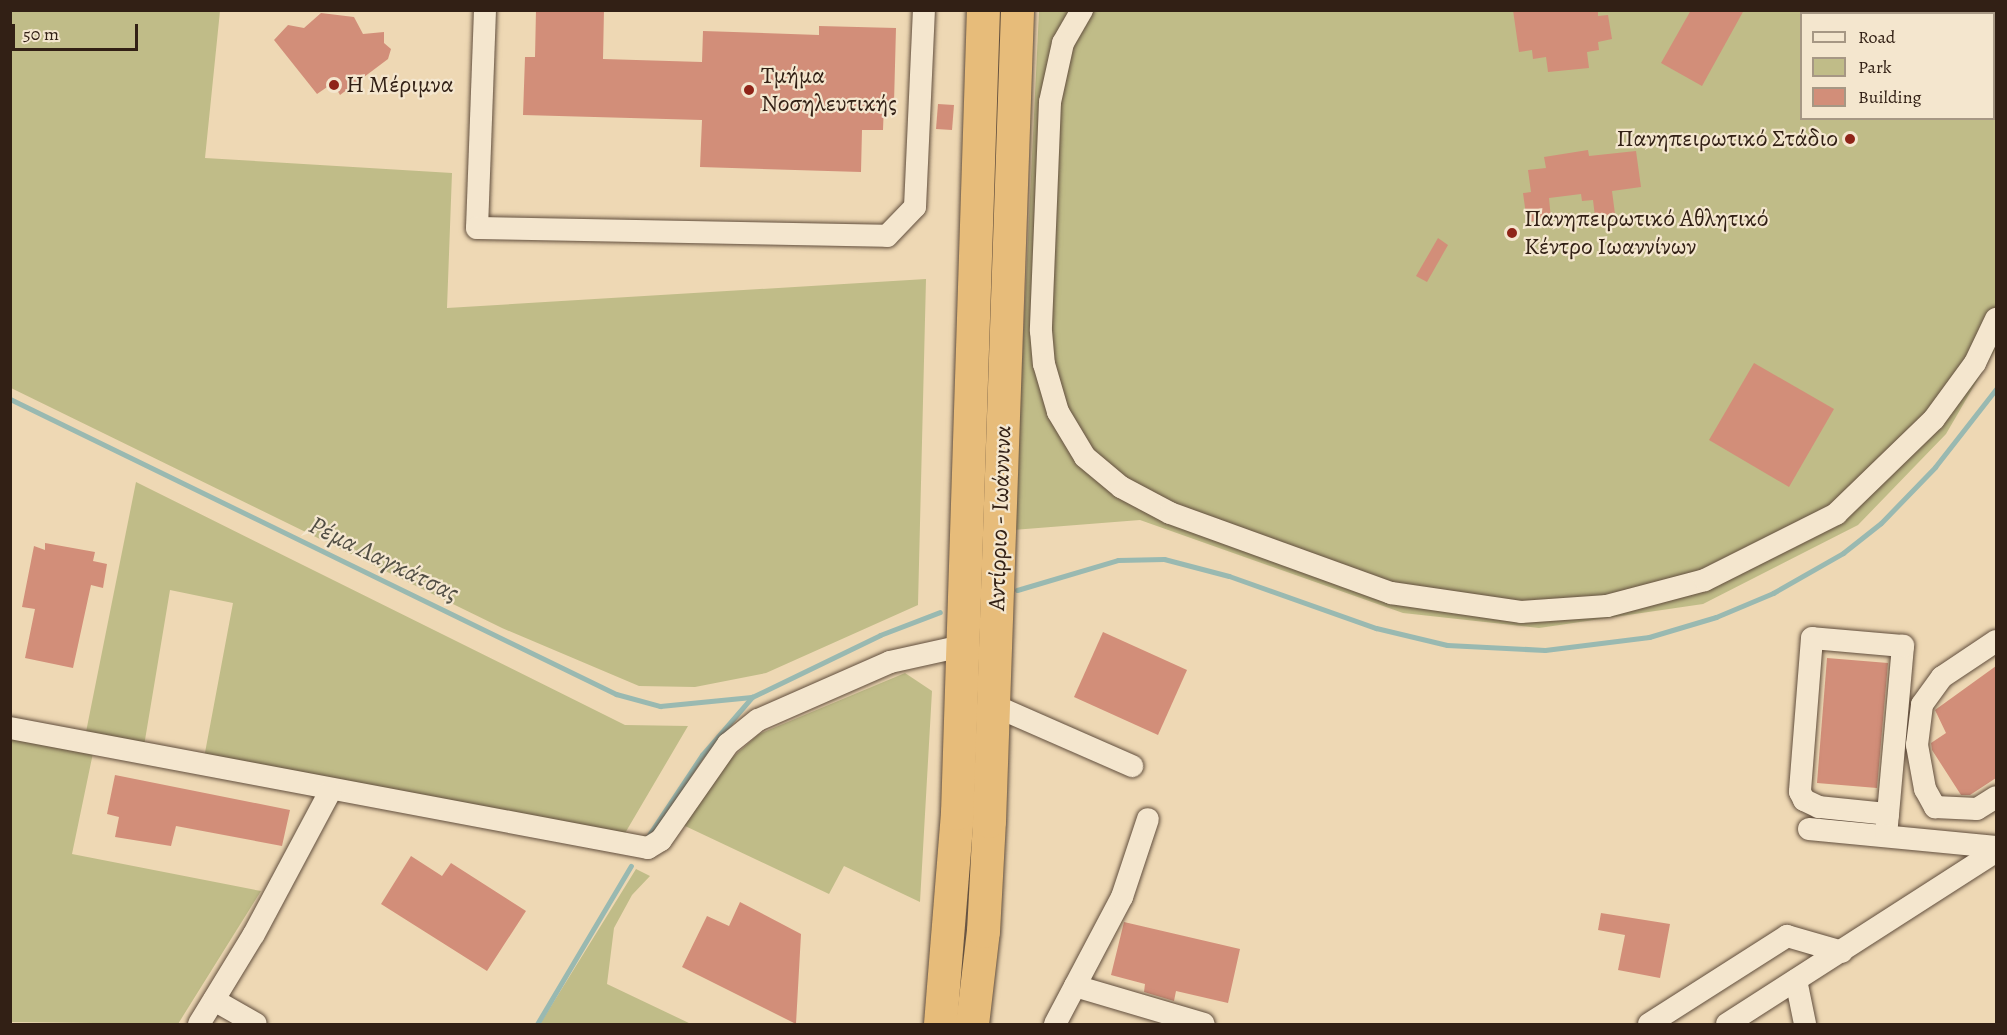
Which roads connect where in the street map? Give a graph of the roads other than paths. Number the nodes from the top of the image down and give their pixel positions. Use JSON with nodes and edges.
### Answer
{"nodes":[{"id":1,"x":485,"y":10,"type":"edge"},
{"id":2,"x":924,"y":10,"type":"edge"},
{"id":3,"x":983,"y":10,"type":"edge"},
{"id":4,"x":1017,"y":10,"type":"edge"},
{"id":5,"x":1082,"y":10,"type":"edge"},
{"id":6,"x":1996,"y":319,"type":"edge"},
{"id":7,"x":1996,"y":641,"type":"edge"},
{"id":8,"x":962,"y":646,"type":"junction"},
{"id":9,"x":993,"y":705,"type":"junction"},
{"id":10,"x":10,"y":728,"type":"edge"},
{"id":11,"x":1132,"y":766,"type":"dead end"},
{"id":12,"x":330,"y":790,"type":"junction"},
{"id":13,"x":1996,"y":797,"type":"edge"},
{"id":14,"x":1148,"y":819,"type":"dead end"},
{"id":15,"x":1887,"y":825,"type":"junction"},
{"id":16,"x":1809,"y":829,"type":"dead end"},
{"id":17,"x":1996,"y":849,"type":"edge"},
{"id":18,"x":1842,"y":951,"type":"junction"},
{"id":19,"x":1796,"y":980,"type":"junction"},
{"id":20,"x":1074,"y":986,"type":"junction"},
{"id":21,"x":214,"y":1000,"type":"junction"},
{"id":22,"x":199,"y":1024,"type":"edge"},
{"id":23,"x":256,"y":1024,"type":"edge"},
{"id":24,"x":940,"y":1024,"type":"edge"},
{"id":25,"x":972,"y":1024,"type":"edge"},
{"id":26,"x":1055,"y":1024,"type":"edge"},
{"id":27,"x":1204,"y":1024,"type":"edge"},
{"id":28,"x":1649,"y":1024,"type":"edge"},
{"id":29,"x":1727,"y":1024,"type":"edge"},
{"id":30,"x":1805,"y":1024,"type":"edge"}],
"edges":[{"from":1,"to":2,"type":"street"},
{"from":3,"to":8,"type":"highway","name":"Αντίρριο - Ιωάννινα"},
{"from":4,"to":9,"type":"highway","name":"Αντίρριο - Ιωάννινα"},
{"from":5,"to":6,"type":"street"},
{"from":7,"to":13,"type":"street"},
{"from":8,"to":12,"type":"street"},
{"from":8,"to":24,"type":"highway","name":"Αντίρριο - Ιωάννινα"},
{"from":9,"to":11,"type":"street"},
{"from":9,"to":25,"type":"highway","name":"Αντίρριο - Ιωάννινα"},
{"from":10,"to":12,"type":"street"},
{"from":12,"to":21,"type":"street"},
{"from":14,"to":20,"type":"street"},
{"from":15,"to":15,"type":"street"},
{"from":15,"to":16,"type":"street"},
{"from":15,"to":17,"type":"street"},
{"from":17,"to":18,"type":"street"},
{"from":18,"to":19,"type":"street"},
{"from":18,"to":28,"type":"street"},
{"from":19,"to":29,"type":"street"},
{"from":19,"to":30,"type":"street"},
{"from":20,"to":26,"type":"street"},
{"from":20,"to":27,"type":"street"},
{"from":21,"to":22,"type":"street"},
{"from":21,"to":23,"type":"street"}]}
